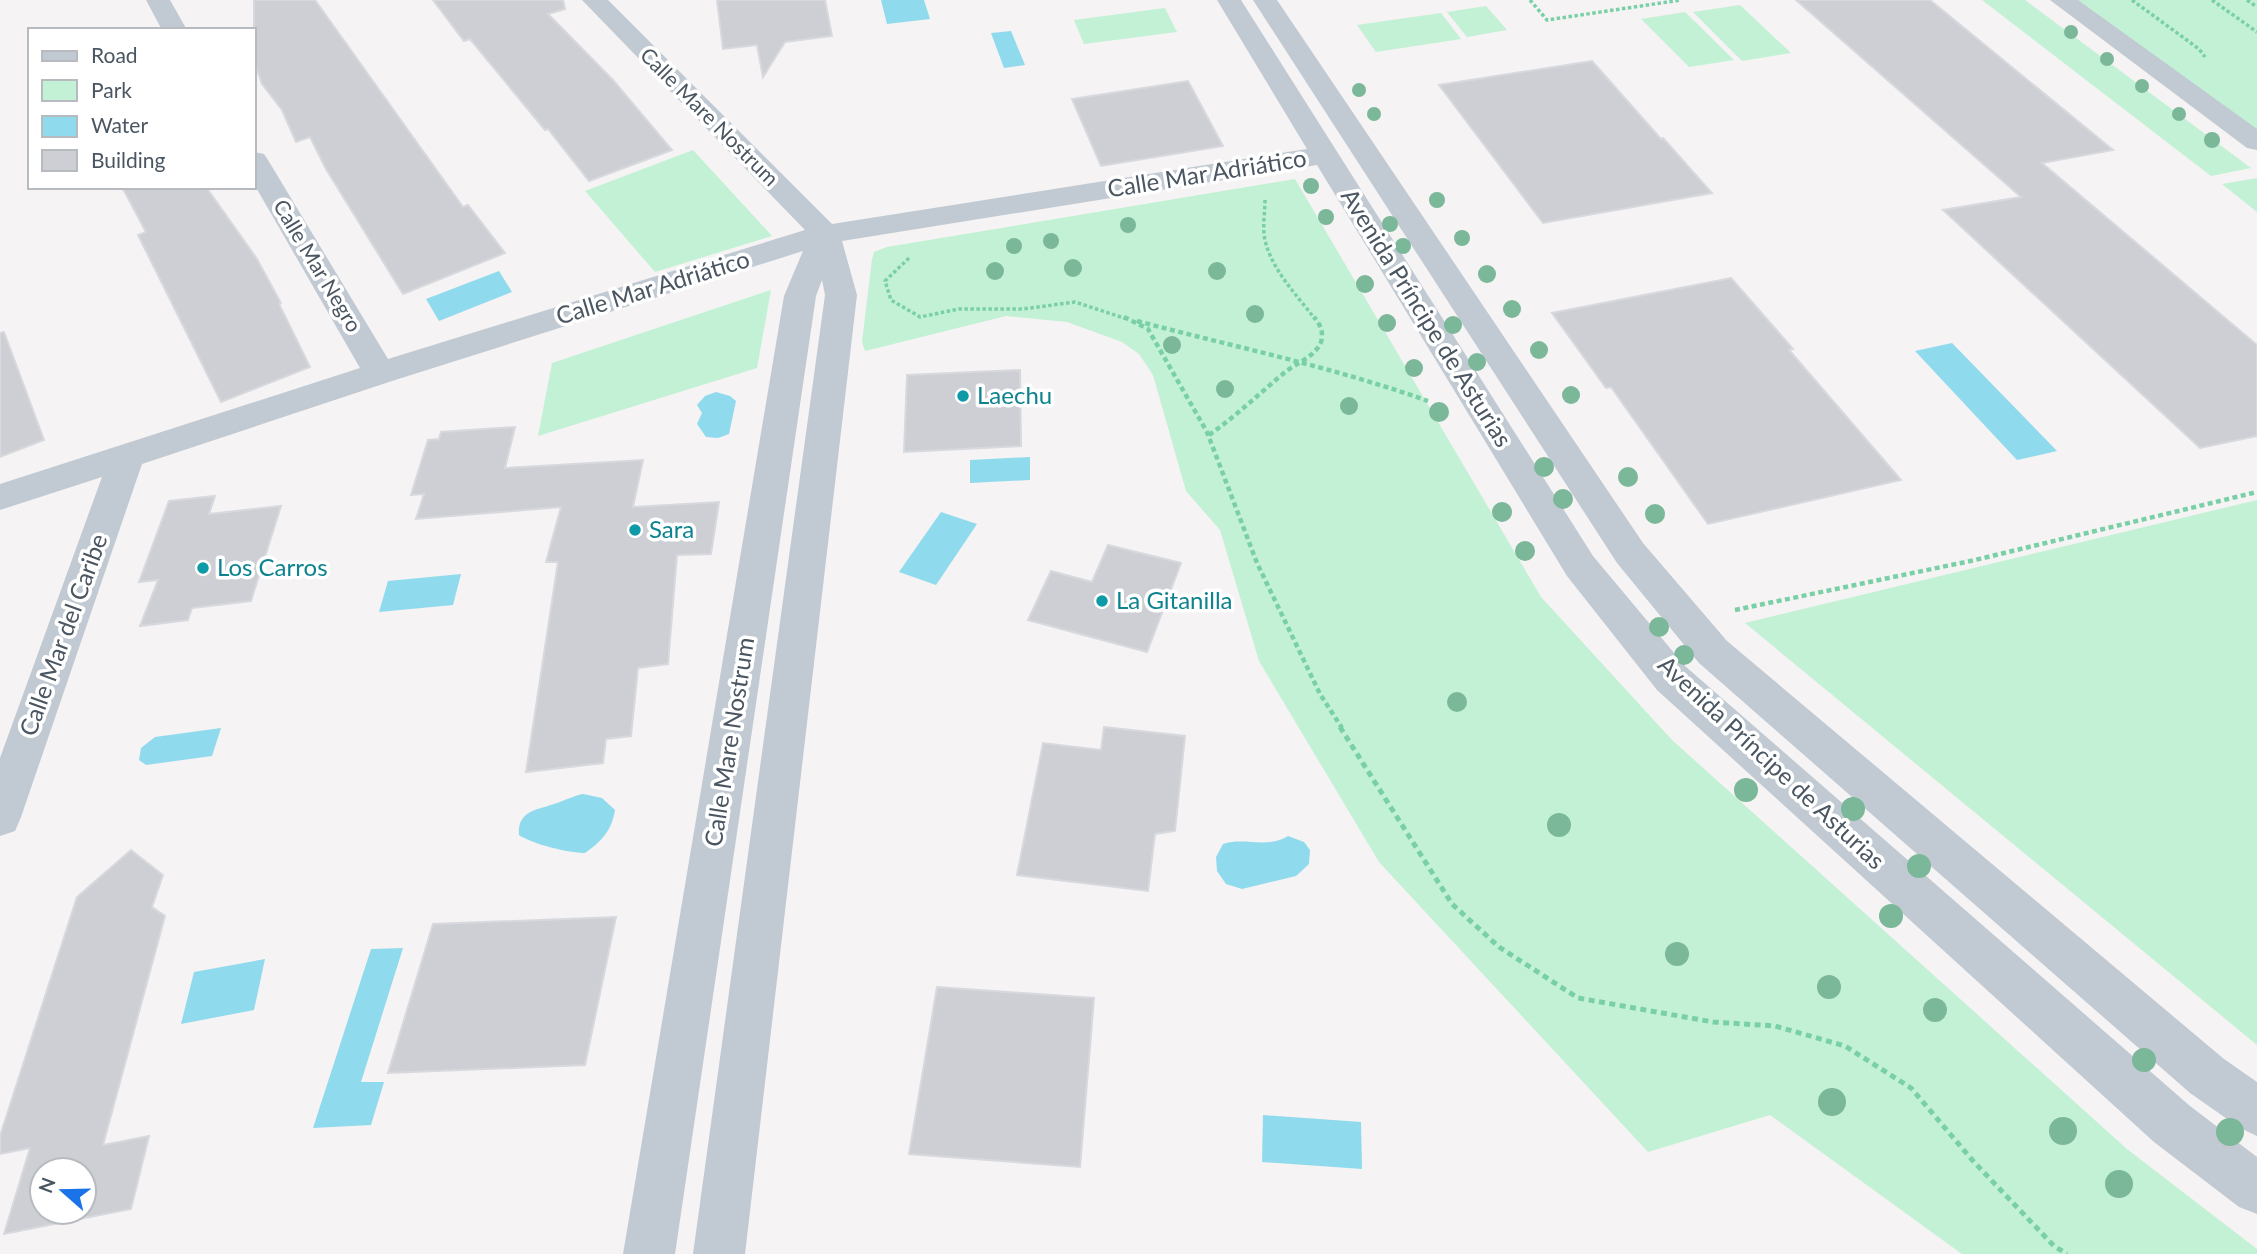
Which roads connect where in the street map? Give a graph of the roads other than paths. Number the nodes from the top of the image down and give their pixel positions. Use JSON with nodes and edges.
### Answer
{"nodes":[{"id":1,"x":158,"y":0,"type":"edge"},
{"id":2,"x":594,"y":0,"type":"edge"},
{"id":3,"x":1229,"y":0,"type":"edge"},
{"id":4,"x":1265,"y":0,"type":"edge"},
{"id":5,"x":2063,"y":0,"type":"edge"},
{"id":6,"x":175,"y":28,"type":"edge"},
{"id":7,"x":2257,"y":142,"type":"edge"},
{"id":8,"x":1325,"y":155,"type":"junction"},
{"id":9,"x":256,"y":163,"type":"edge"},
{"id":10,"x":825,"y":234,"type":"junction"},
{"id":11,"x":380,"y":373,"type":"junction"},
{"id":12,"x":128,"y":454,"type":"junction"},
{"id":13,"x":0,"y":497,"type":"edge"},
{"id":14,"x":0,"y":817,"type":"edge"},
{"id":15,"x":2257,"y":1111,"type":"edge"},
{"id":16,"x":2257,"y":1189,"type":"edge"},
{"id":17,"x":649,"y":1254,"type":"edge"},
{"id":18,"x":719,"y":1254,"type":"edge"}],
"edges":[{"from":1,"to":6,"type":"street"},
{"from":2,"to":10,"type":"street","name":"Calle Mare Nostrum"},
{"from":3,"to":8,"type":"street","name":"Avenida Príncipe de Asturias"},
{"from":4,"to":15,"type":"street","name":"Avenida Príncipe de Asturias"},
{"from":5,"to":7,"type":"street"},
{"from":8,"to":10,"type":"street","name":"Calle Mar Adriático"},
{"from":8,"to":16,"type":"street","name":"Avenida Príncipe de Asturias"},
{"from":9,"to":11,"type":"street","name":"Calle Mar Negro"},
{"from":10,"to":11,"type":"street","name":"Calle Mar Adriático"},
{"from":10,"to":17,"type":"street","name":"Calle Mare Nostrum"},
{"from":10,"to":18,"type":"street","name":"Calle Mare Nostrum"},
{"from":11,"to":12,"type":"street","name":"Calle Mar Adriático"},
{"from":12,"to":13,"type":"street","name":"Calle Mar Adriático"},
{"from":12,"to":14,"type":"street","name":"Calle Mar del Caribe"}]}
